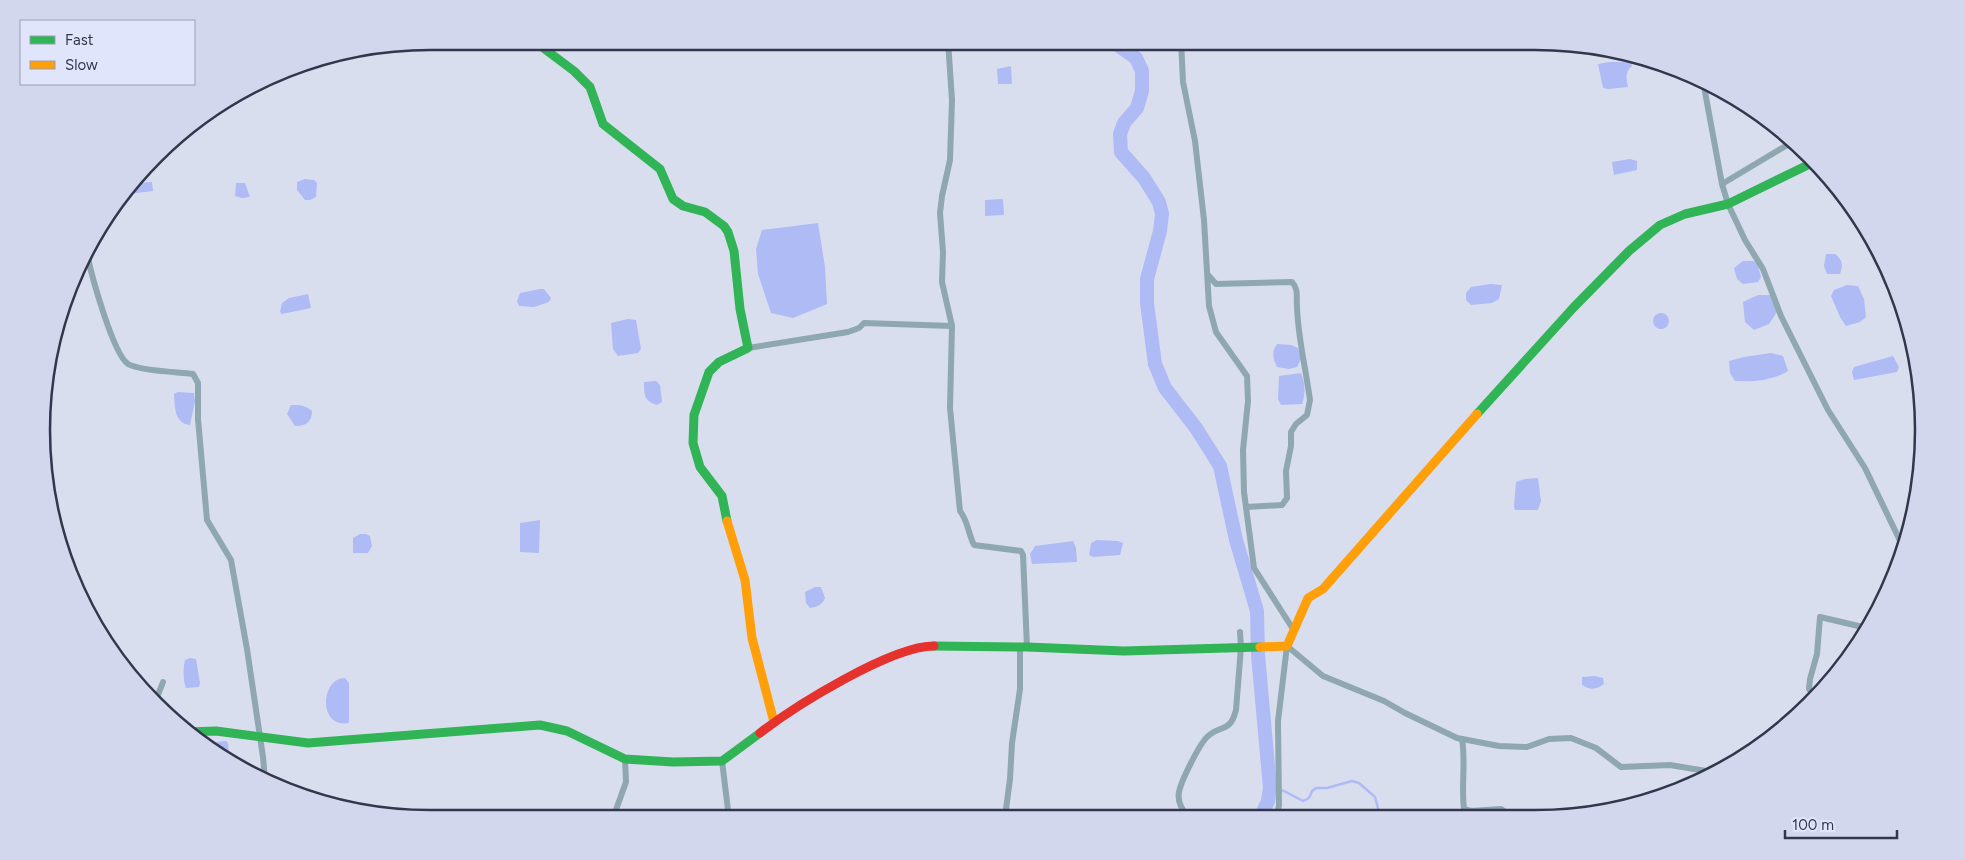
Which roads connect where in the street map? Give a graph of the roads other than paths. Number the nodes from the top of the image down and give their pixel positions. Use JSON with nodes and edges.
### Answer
{"nodes":[{"id":1,"x":546,"y":50,"type":"edge"},
{"id":2,"x":949,"y":50,"type":"edge"},
{"id":3,"x":1182,"y":50,"type":"edge"},
{"id":4,"x":1704,"y":90,"type":"edge"},
{"id":5,"x":1787,"y":145,"type":"edge"},
{"id":6,"x":1808,"y":165,"type":"edge"},
{"id":7,"x":1722,"y":184,"type":"junction"},
{"id":8,"x":1728,"y":204,"type":"junction"},
{"id":9,"x":89,"y":261,"type":"edge"},
{"id":10,"x":1209,"y":276,"type":"junction"},
{"id":11,"x":952,"y":326,"type":"junction"},
{"id":12,"x":748,"y":348,"type":"junction"},
{"id":13,"x":1246,"y":507,"type":"junction"},
{"id":14,"x":1899,"y":538,"type":"edge"},
{"id":15,"x":1860,"y":626,"type":"edge"},
{"id":16,"x":1293,"y":629,"type":"junction"},
{"id":17,"x":1240,"y":632,"type":"dead end"},
{"id":18,"x":1287,"y":646,"type":"junction"},
{"id":19,"x":1024,"y":647,"type":"junction"},
{"id":20,"x":1246,"y":647,"type":"junction"},
{"id":21,"x":163,"y":682,"type":"dead end"},
{"id":22,"x":1809,"y":689,"type":"dead end"},
{"id":23,"x":158,"y":696,"type":"edge"},
{"id":24,"x":774,"y":722,"type":"junction"},
{"id":25,"x":200,"y":732,"type":"edge"},
{"id":26,"x":260,"y":737,"type":"junction"},
{"id":27,"x":1462,"y":739,"type":"junction"},
{"id":28,"x":625,"y":759,"type":"junction"},
{"id":29,"x":722,"y":761,"type":"junction"},
{"id":30,"x":1704,"y":771,"type":"edge"},
{"id":31,"x":264,"y":772,"type":"edge"},
{"id":32,"x":616,"y":810,"type":"edge"},
{"id":33,"x":728,"y":810,"type":"edge"},
{"id":34,"x":1006,"y":810,"type":"edge"},
{"id":35,"x":1183,"y":810,"type":"edge"},
{"id":36,"x":1278,"y":810,"type":"edge"},
{"id":37,"x":1468,"y":810,"type":"edge"},
{"id":38,"x":1481,"y":810,"type":"edge"},
{"id":39,"x":1504,"y":810,"type":"edge"}],
"edges":[{"from":1,"to":12,"type":"street"},
{"from":2,"to":11,"type":"street"},
{"from":3,"to":10,"type":"street"},
{"from":4,"to":7,"type":"street"},
{"from":5,"to":7,"type":"street"},
{"from":6,"to":8,"type":"street"},
{"from":7,"to":8,"type":"street"},
{"from":8,"to":14,"type":"street"},
{"from":8,"to":16,"type":"street"},
{"from":9,"to":26,"type":"street"},
{"from":10,"to":13,"type":"street"},
{"from":10,"to":13,"type":"street"},
{"from":11,"to":12,"type":"street"},
{"from":11,"to":19,"type":"street"},
{"from":12,"to":24,"type":"street"},
{"from":13,"to":16,"type":"street"},
{"from":15,"to":22,"type":"street"},
{"from":16,"to":18,"type":"street"},
{"from":17,"to":20,"type":"street"},
{"from":18,"to":20,"type":"street"},
{"from":18,"to":27,"type":"street"},
{"from":18,"to":36,"type":"street"},
{"from":19,"to":20,"type":"street"},
{"from":19,"to":24,"type":"street"},
{"from":19,"to":34,"type":"street"},
{"from":20,"to":35,"type":"street"},
{"from":21,"to":23,"type":"street"},
{"from":24,"to":29,"type":"street"},
{"from":25,"to":26,"type":"street"},
{"from":26,"to":28,"type":"street"},
{"from":26,"to":31,"type":"street"},
{"from":27,"to":30,"type":"street"},
{"from":27,"to":37,"type":"street"},
{"from":28,"to":29,"type":"street"},
{"from":28,"to":32,"type":"street"},
{"from":29,"to":33,"type":"street"},
{"from":38,"to":39,"type":"street"}]}
